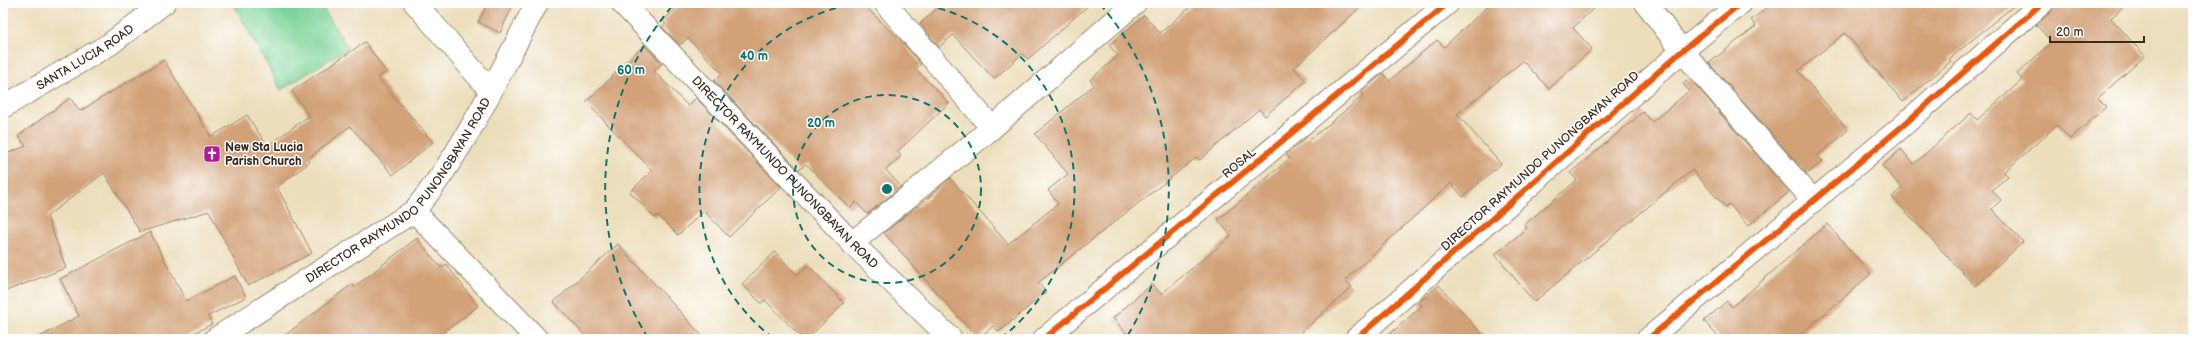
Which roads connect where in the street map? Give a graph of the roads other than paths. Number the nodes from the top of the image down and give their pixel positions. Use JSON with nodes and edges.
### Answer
{"nodes":[{"id":1,"x":164,"y":3,"type":"edge"},
{"id":2,"x":415,"y":3,"type":"edge"},
{"id":3,"x":537,"y":3,"type":"edge"},
{"id":4,"x":622,"y":3,"type":"edge"},
{"id":5,"x":885,"y":3,"type":"edge"},
{"id":6,"x":1135,"y":3,"type":"edge"},
{"id":7,"x":1448,"y":3,"type":"edge"},
{"id":8,"x":1646,"y":3,"type":"edge"},
{"id":9,"x":1741,"y":3,"type":"edge"},
{"id":10,"x":2042,"y":3,"type":"edge"},
{"id":11,"x":1682,"y":50,"type":"junction"},
{"id":12,"x":490,"y":90,"type":"junction"},
{"id":13,"x":3,"y":107,"type":"edge"},
{"id":14,"x":992,"y":128,"type":"junction"},
{"id":15,"x":1812,"y":199,"type":"junction"},
{"id":16,"x":414,"y":211,"type":"junction"},
{"id":17,"x":852,"y":243,"type":"junction"},
{"id":18,"x":215,"y":339,"type":"edge"},
{"id":19,"x":537,"y":339,"type":"edge"},
{"id":20,"x":951,"y":339,"type":"edge"},
{"id":21,"x":1044,"y":339,"type":"edge"},
{"id":22,"x":1356,"y":339,"type":"edge"},
{"id":23,"x":1648,"y":339,"type":"edge"}],
"edges":[{"from":1,"to":13,"type":"street","name":"SANTA LUCIA ROAD"},
{"from":2,"to":12,"type":"street"},
{"from":3,"to":12,"type":"street","name":"DIRECTOR RAYMUNDO PUNONGBAYAN ROAD"},
{"from":4,"to":17,"type":"street","name":"DIRECTOR RAYMUNDO PUNONGBAYAN ROAD"},
{"from":5,"to":14,"type":"street"},
{"from":6,"to":14,"type":"street"},
{"from":7,"to":21,"type":"street","name":"ROSAL"},
{"from":8,"to":11,"type":"street"},
{"from":9,"to":11,"type":"street","name":"DIRECTOR RAYMUNDO PUNONGBAYAN ROAD"},
{"from":10,"to":15,"type":"street"},
{"from":11,"to":15,"type":"street"},
{"from":11,"to":22,"type":"street","name":"DIRECTOR RAYMUNDO PUNONGBAYAN ROAD"},
{"from":12,"to":16,"type":"street","name":"DIRECTOR RAYMUNDO PUNONGBAYAN ROAD"},
{"from":14,"to":17,"type":"street"},
{"from":15,"to":23,"type":"street"},
{"from":16,"to":18,"type":"street","name":"DIRECTOR RAYMUNDO PUNONGBAYAN ROAD"},
{"from":16,"to":19,"type":"street"},
{"from":17,"to":20,"type":"street","name":"DIRECTOR RAYMUNDO PUNONGBAYAN ROAD"}]}
